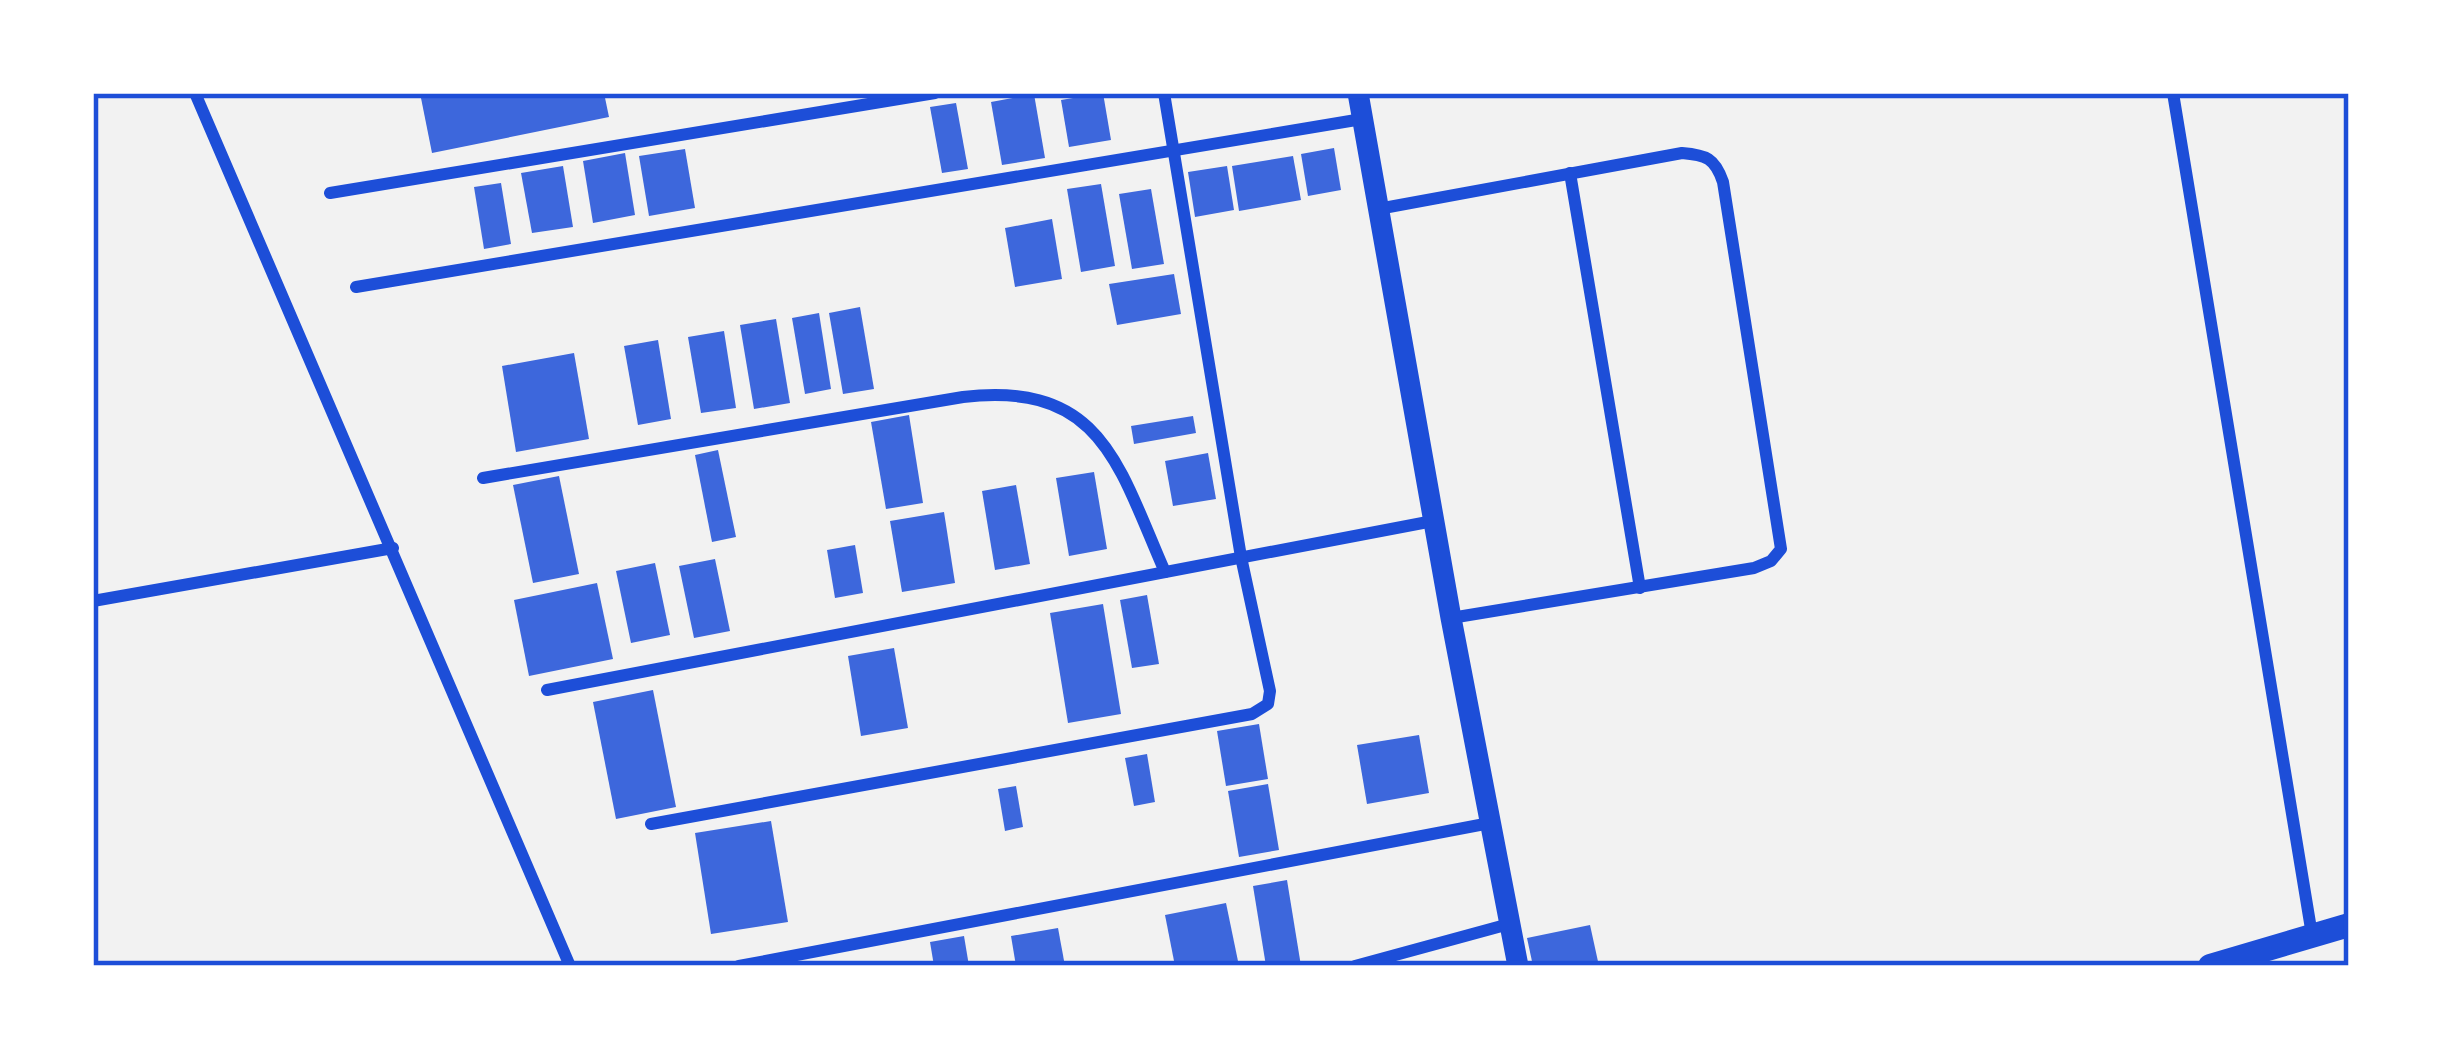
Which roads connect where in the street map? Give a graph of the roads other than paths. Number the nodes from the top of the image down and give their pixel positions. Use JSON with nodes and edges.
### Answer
{"nodes":[{"id":1,"x":196,"y":93,"type":"edge"},
{"id":2,"x":935,"y":93,"type":"edge"},
{"id":3,"x":1164,"y":93,"type":"edge"},
{"id":4,"x":1358,"y":93,"type":"edge"},
{"id":5,"x":2173,"y":93,"type":"edge"},
{"id":6,"x":1362,"y":119,"type":"junction"},
{"id":7,"x":1172,"y":150,"type":"junction"},
{"id":8,"x":1570,"y":173,"type":"junction"},
{"id":9,"x":330,"y":193,"type":"dead end"},
{"id":10,"x":1377,"y":209,"type":"junction"},
{"id":11,"x":356,"y":287,"type":"dead end"},
{"id":12,"x":483,"y":478,"type":"dead end"},
{"id":13,"x":1433,"y":521,"type":"junction"},
{"id":14,"x":393,"y":548,"type":"junction"},
{"id":15,"x":1241,"y":557,"type":"junction"},
{"id":16,"x":1166,"y":572,"type":"junction"},
{"id":17,"x":1640,"y":587,"type":"junction"},
{"id":18,"x":93,"y":602,"type":"edge"},
{"id":19,"x":1450,"y":618,"type":"junction"},
{"id":20,"x":548,"y":690,"type":"dead end"},
{"id":21,"x":1490,"y":823,"type":"junction"},
{"id":22,"x":651,"y":824,"type":"dead end"},
{"id":23,"x":1510,"y":924,"type":"junction"},
{"id":24,"x":2349,"y":926,"type":"edge"},
{"id":25,"x":2312,"y":935,"type":"junction"},
{"id":26,"x":570,"y":966,"type":"edge"},
{"id":27,"x":739,"y":966,"type":"edge"},
{"id":28,"x":1355,"y":966,"type":"edge"},
{"id":29,"x":1518,"y":966,"type":"edge"},
{"id":30,"x":2210,"y":966,"type":"edge"}],
"edges":[{"from":1,"to":14,"type":"street"},
{"from":2,"to":9,"type":"street"},
{"from":3,"to":7,"type":"street"},
{"from":4,"to":6,"type":"street"},
{"from":5,"to":25,"type":"street"},
{"from":6,"to":7,"type":"street"},
{"from":6,"to":10,"type":"street"},
{"from":7,"to":11,"type":"street"},
{"from":7,"to":15,"type":"street"},
{"from":8,"to":10,"type":"street"},
{"from":8,"to":17,"type":"street"},
{"from":8,"to":17,"type":"street"},
{"from":10,"to":13,"type":"street"},
{"from":12,"to":16,"type":"street"},
{"from":13,"to":15,"type":"street"},
{"from":13,"to":19,"type":"street"},
{"from":14,"to":18,"type":"street"},
{"from":14,"to":26,"type":"street"},
{"from":15,"to":16,"type":"street"},
{"from":15,"to":22,"type":"street"},
{"from":16,"to":20,"type":"street"},
{"from":17,"to":19,"type":"street"},
{"from":19,"to":21,"type":"street"},
{"from":21,"to":23,"type":"street"},
{"from":21,"to":27,"type":"street"},
{"from":23,"to":28,"type":"street"},
{"from":23,"to":29,"type":"street"},
{"from":24,"to":25,"type":"main road"},
{"from":25,"to":30,"type":"main road"}]}
